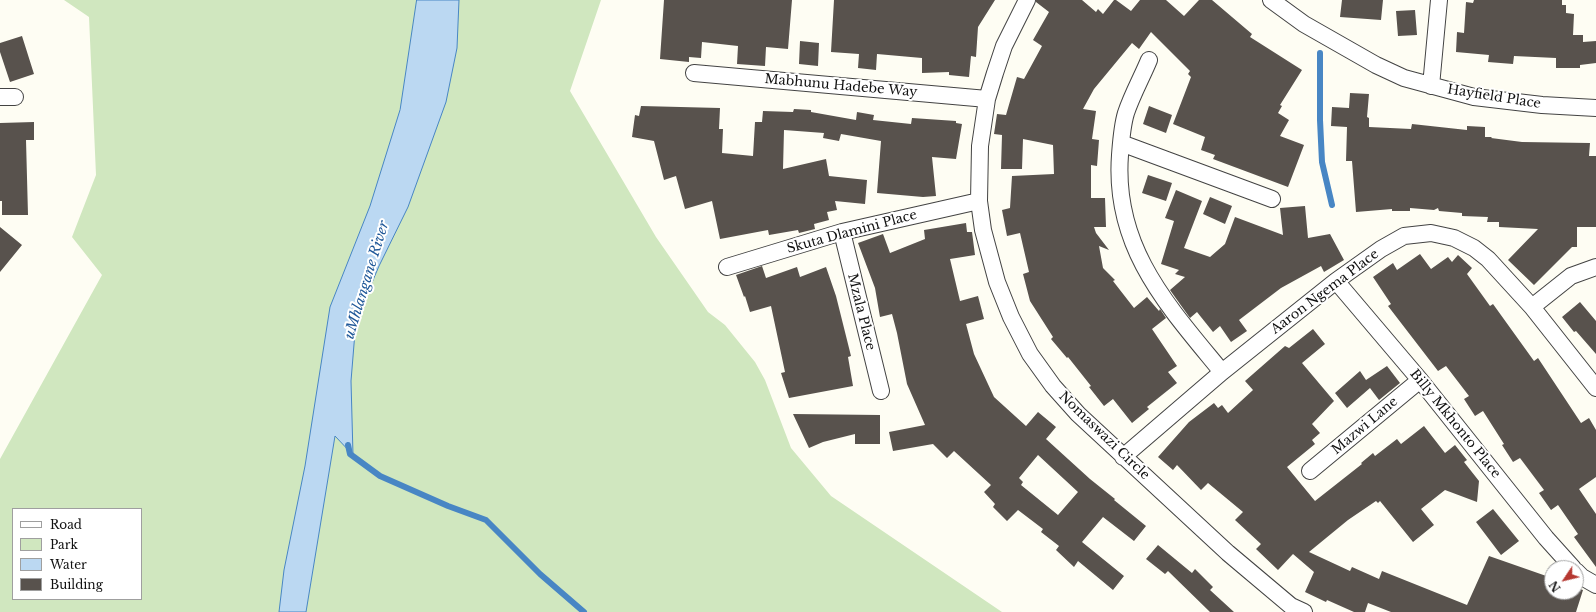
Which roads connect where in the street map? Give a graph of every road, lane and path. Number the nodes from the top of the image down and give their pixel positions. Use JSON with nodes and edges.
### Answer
{"nodes":[{"id":1,"x":1027,"y":0,"type":"edge"},
{"id":2,"x":1271,"y":0,"type":"edge"},
{"id":3,"x":1439,"y":0,"type":"edge"},
{"id":4,"x":1148,"y":60,"type":"dead end"},
{"id":5,"x":694,"y":73,"type":"dead end"},
{"id":6,"x":1431,"y":86,"type":"junction"},
{"id":7,"x":987,"y":99,"type":"junction"},
{"id":8,"x":1596,"y":108,"type":"edge"},
{"id":9,"x":1121,"y":143,"type":"junction"},
{"id":10,"x":1272,"y":199,"type":"dead end"},
{"id":11,"x":979,"y":201,"type":"junction"},
{"id":12,"x":842,"y":232,"type":"junction"},
{"id":13,"x":727,"y":267,"type":"dead end"},
{"id":14,"x":1596,"y":268,"type":"edge"},
{"id":15,"x":1336,"y":280,"type":"junction"},
{"id":16,"x":1532,"y":307,"type":"junction"},
{"id":17,"x":1222,"y":372,"type":"junction"},
{"id":18,"x":1420,"y":380,"type":"junction"},
{"id":19,"x":1596,"y":388,"type":"edge"},
{"id":20,"x":881,"y":391,"type":"dead end"},
{"id":21,"x":1123,"y":457,"type":"junction"},
{"id":22,"x":1310,"y":471,"type":"dead end"},
{"id":23,"x":1566,"y":560,"type":"edge"},
{"id":24,"x":1584,"y":578,"type":"edge"},
{"id":25,"x":1596,"y":585,"type":"edge"},
{"id":26,"x":1304,"y":612,"type":"edge"}],
"edges":[{"from":1,"to":7,"type":"street","name":"Nomaswazi Circle"},
{"from":2,"to":6,"type":"street","name":"Hayfield Place"},
{"from":3,"to":6,"type":"street"},
{"from":4,"to":9,"type":"street"},
{"from":5,"to":7,"type":"street","name":"Mabhunu Hadebe Way"},
{"from":6,"to":8,"type":"street","name":"Hayfield Place"},
{"from":7,"to":11,"type":"street","name":"Nomaswazi Circle"},
{"from":9,"to":10,"type":"street"},
{"from":9,"to":17,"type":"street"},
{"from":11,"to":12,"type":"street","name":"Skuta Dlamini Place"},
{"from":11,"to":21,"type":"street","name":"Nomaswazi Circle"},
{"from":12,"to":13,"type":"street","name":"Skuta Dlamini Place"},
{"from":12,"to":20,"type":"street","name":"Mzala Place"},
{"from":14,"to":16,"type":"street"},
{"from":15,"to":16,"type":"street","name":"Aaron Ngema Place"},
{"from":15,"to":17,"type":"street","name":"Aaron Ngema Place"},
{"from":15,"to":18,"type":"street","name":"Billy Mkhonto Place"},
{"from":16,"to":19,"type":"street","name":"Aaron Ngema Place"},
{"from":17,"to":21,"type":"street","name":"Aaron Ngema Place"},
{"from":18,"to":22,"type":"street","name":"Mazwi Lane"},
{"from":18,"to":23,"type":"street","name":"Billy Mkhonto Place"},
{"from":21,"to":26,"type":"street","name":"Nomaswazi Circle"},
{"from":24,"to":25,"type":"street"}]}
